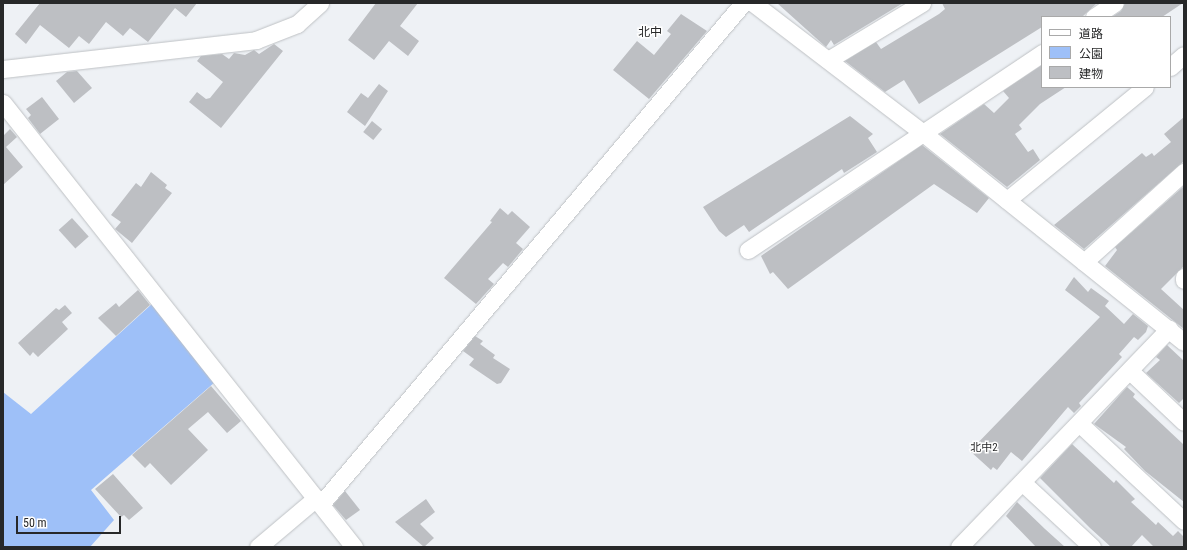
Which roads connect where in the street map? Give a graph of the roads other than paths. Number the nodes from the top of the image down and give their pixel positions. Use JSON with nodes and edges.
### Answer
{"nodes":[{"id":1,"x":320,"y":3,"type":"edge"},
{"id":2,"x":743,"y":3,"type":"edge"},
{"id":3,"x":753,"y":3,"type":"edge"},
{"id":4,"x":922,"y":3,"type":"edge"},
{"id":5,"x":1115,"y":3,"type":"edge"},
{"id":6,"x":1096,"y":16,"type":"edge"},
{"id":7,"x":1041,"y":53,"type":"edge"},
{"id":8,"x":1184,"y":55,"type":"edge"},
{"id":9,"x":828,"y":60,"type":"junction"},
{"id":10,"x":1171,"y":66,"type":"edge"},
{"id":11,"x":3,"y":69,"type":"edge"},
{"id":12,"x":1144,"y":88,"type":"edge"},
{"id":13,"x":3,"y":103,"type":"edge"},
{"id":14,"x":923,"y":133,"type":"junction"},
{"id":15,"x":1184,"y":172,"type":"edge"},
{"id":16,"x":1007,"y":200,"type":"junction"},
{"id":17,"x":748,"y":250,"type":"dead end"},
{"id":18,"x":1084,"y":262,"type":"junction"},
{"id":19,"x":1184,"y":277,"type":"edge"},
{"id":20,"x":1184,"y":280,"type":"edge"},
{"id":21,"x":1169,"y":329,"type":"junction"},
{"id":22,"x":1184,"y":342,"type":"edge"},
{"id":23,"x":1130,"y":371,"type":"junction"},
{"id":24,"x":1184,"y":422,"type":"edge"},
{"id":25,"x":1080,"y":424,"type":"junction"},
{"id":26,"x":1023,"y":483,"type":"junction"},
{"id":27,"x":318,"y":501,"type":"junction"},
{"id":28,"x":1184,"y":521,"type":"edge"},
{"id":29,"x":258,"y":547,"type":"edge"},
{"id":30,"x":354,"y":547,"type":"edge"},
{"id":31,"x":959,"y":547,"type":"edge"},
{"id":32,"x":1092,"y":547,"type":"edge"}],
"edges":[{"from":1,"to":11,"type":"street"},
{"from":2,"to":27,"type":"street"},
{"from":3,"to":9,"type":"street"},
{"from":4,"to":9,"type":"street"},
{"from":5,"to":6,"type":"street"},
{"from":7,"to":14,"type":"street"},
{"from":8,"to":10,"type":"street"},
{"from":9,"to":14,"type":"street"},
{"from":12,"to":16,"type":"street"},
{"from":13,"to":27,"type":"street"},
{"from":14,"to":16,"type":"street"},
{"from":14,"to":17,"type":"street"},
{"from":15,"to":18,"type":"street"},
{"from":16,"to":18,"type":"street"},
{"from":18,"to":21,"type":"street"},
{"from":19,"to":20,"type":"street"},
{"from":21,"to":22,"type":"street"},
{"from":21,"to":23,"type":"street"},
{"from":23,"to":24,"type":"street"},
{"from":23,"to":25,"type":"street"},
{"from":25,"to":26,"type":"street"},
{"from":25,"to":28,"type":"street"},
{"from":26,"to":31,"type":"street"},
{"from":26,"to":32,"type":"street"},
{"from":27,"to":29,"type":"street"},
{"from":27,"to":30,"type":"street"}]}
